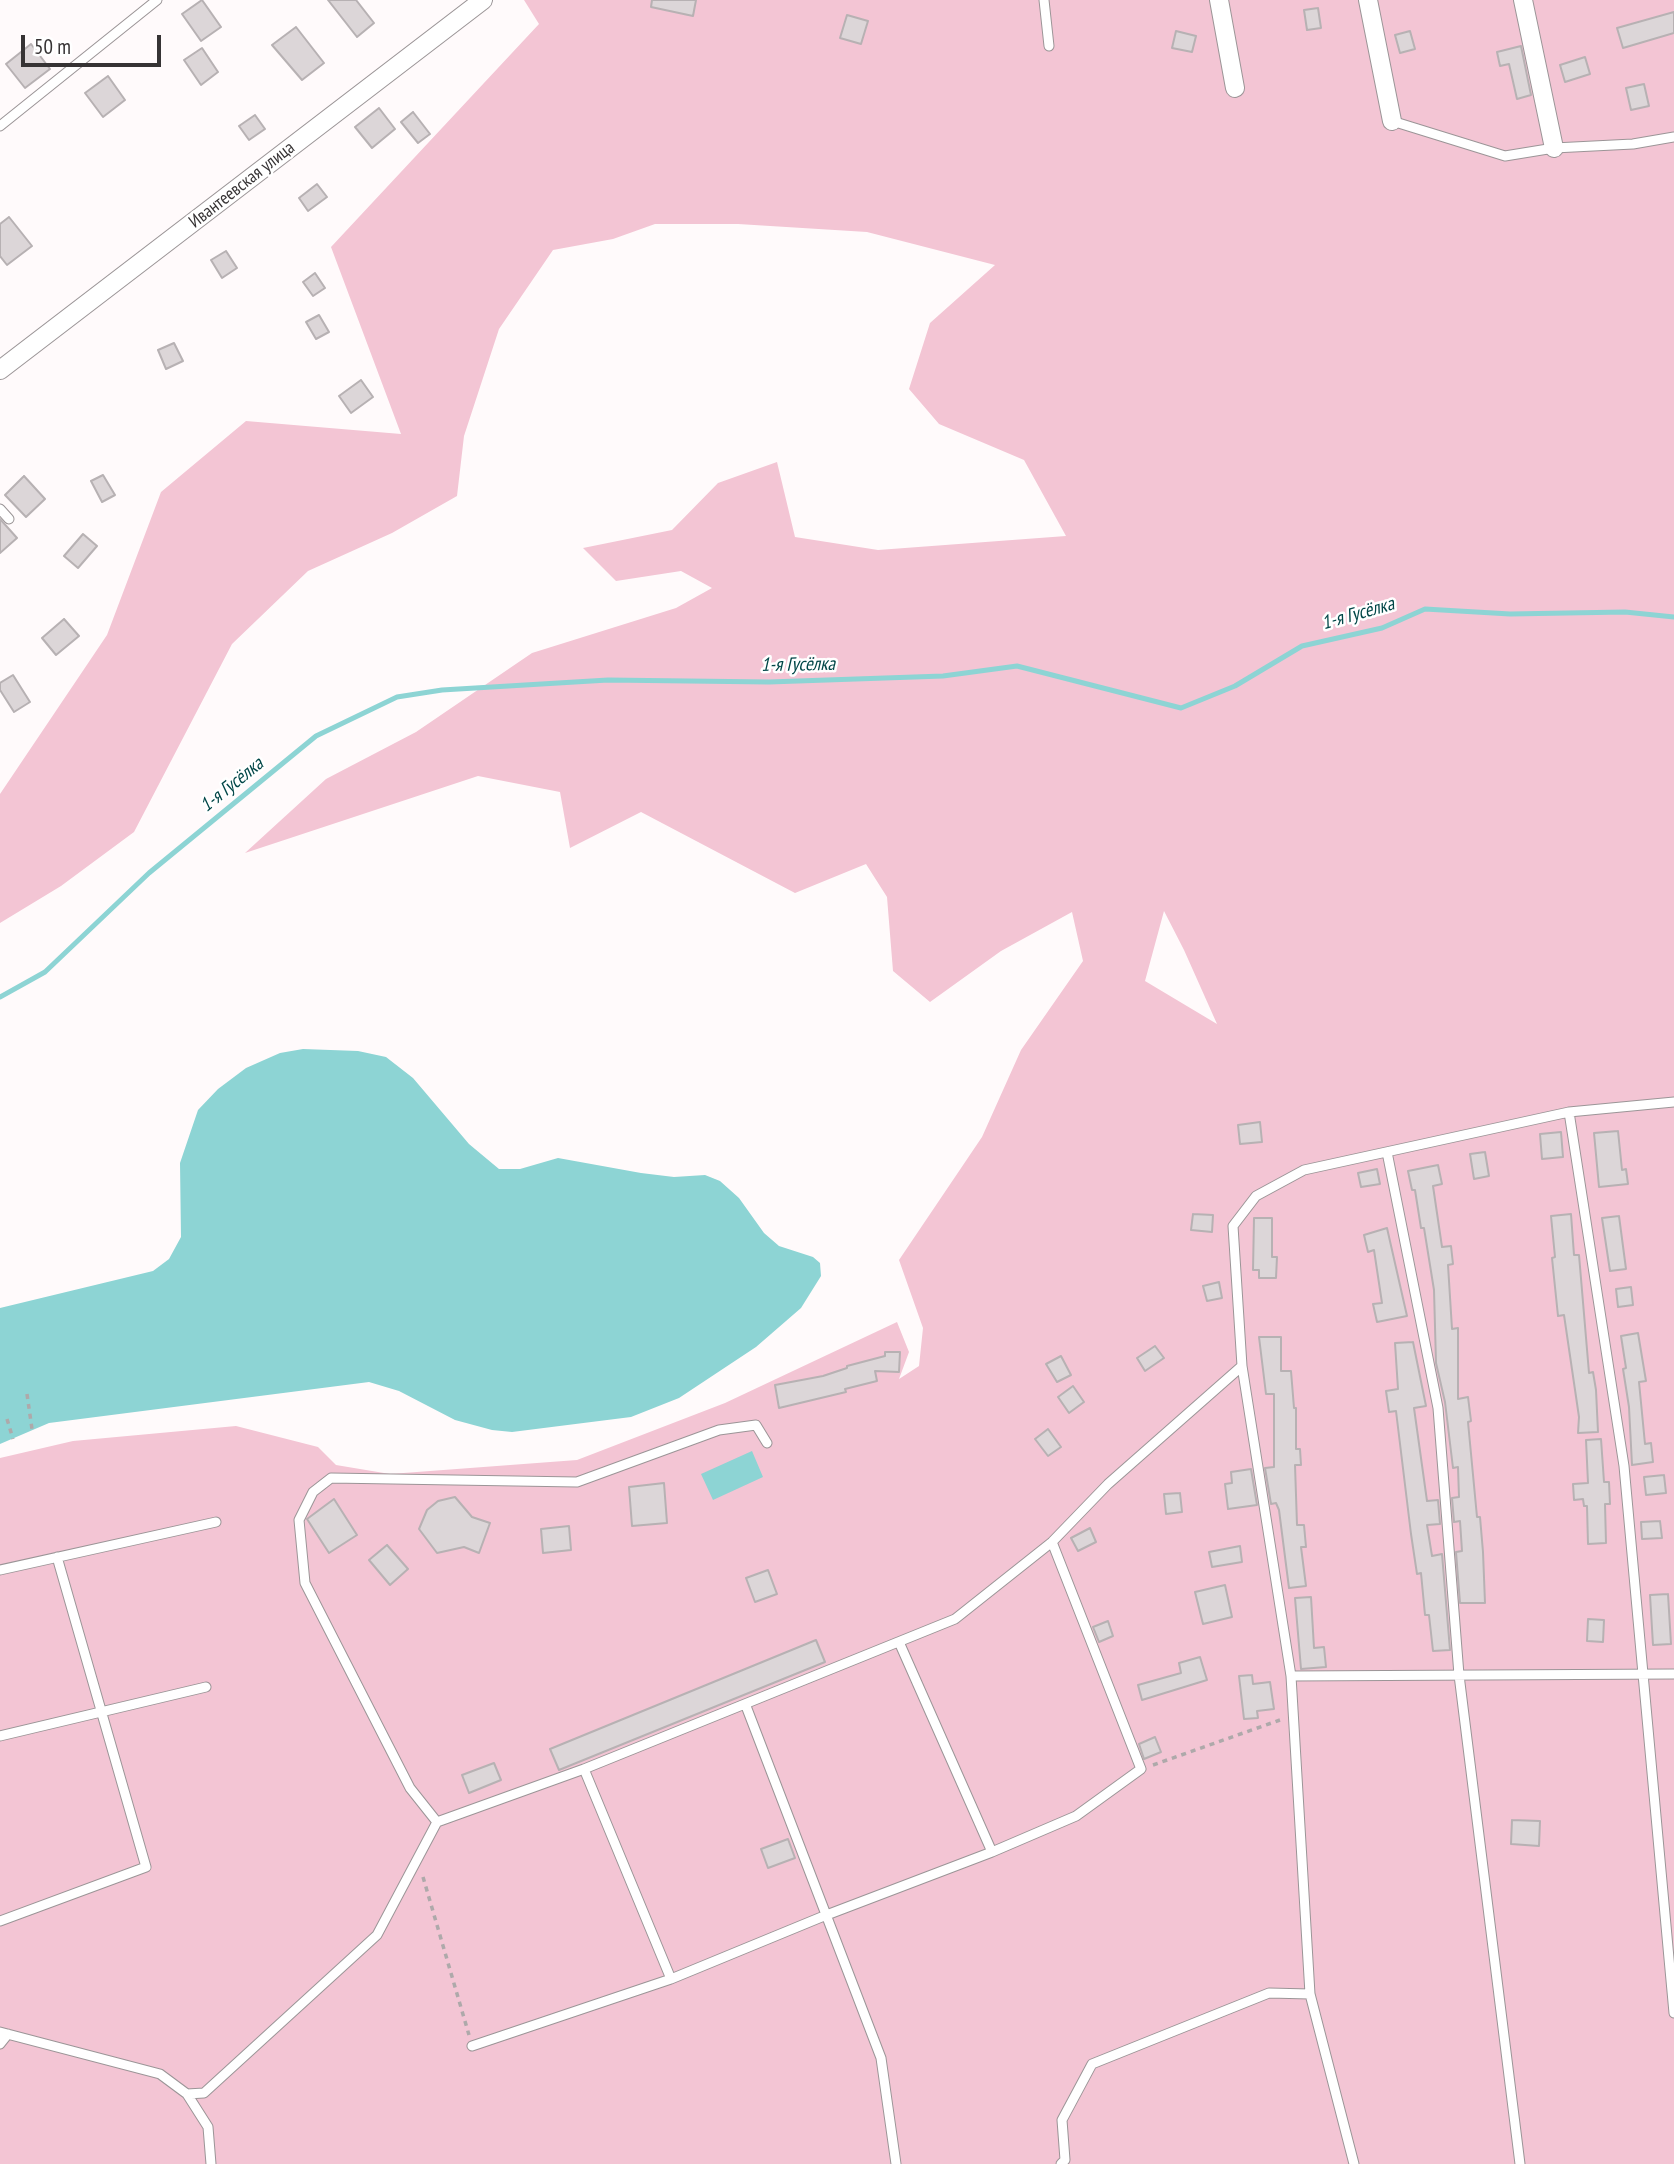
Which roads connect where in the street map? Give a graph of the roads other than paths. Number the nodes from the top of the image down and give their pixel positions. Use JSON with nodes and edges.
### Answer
{"nodes":[{"id":1,"x":157,"y":0,"type":"edge"},
{"id":2,"x":483,"y":0,"type":"edge"},
{"id":3,"x":1044,"y":0,"type":"edge"},
{"id":4,"x":1219,"y":0,"type":"edge"},
{"id":5,"x":1368,"y":0,"type":"edge"},
{"id":6,"x":1523,"y":0,"type":"edge"},
{"id":7,"x":1049,"y":46,"type":"dead end"},
{"id":8,"x":1235,"y":88,"type":"dead end"},
{"id":9,"x":1392,"y":121,"type":"joint"},
{"id":10,"x":0,"y":127,"type":"edge"},
{"id":11,"x":1674,"y":137,"type":"edge"},
{"id":12,"x":1554,"y":148,"type":"junction"},
{"id":13,"x":0,"y":370,"type":"edge"},
{"id":14,"x":0,"y":509,"type":"edge"},
{"id":15,"x":9,"y":519,"type":"dead end"},
{"id":16,"x":1674,"y":1102,"type":"edge"},
{"id":17,"x":1569,"y":1112,"type":"junction"},
{"id":18,"x":1387,"y":1152,"type":"junction"},
{"id":19,"x":1242,"y":1366,"type":"junction"},
{"id":20,"x":767,"y":1443,"type":"dead end"},
{"id":21,"x":216,"y":1522,"type":"dead end"},
{"id":22,"x":1052,"y":1542,"type":"junction"},
{"id":23,"x":57,"y":1557,"type":"junction"},
{"id":24,"x":0,"y":1570,"type":"edge"},
{"id":25,"x":899,"y":1642,"type":"junction"},
{"id":26,"x":1640,"y":1674,"type":"junction"},
{"id":27,"x":1674,"y":1674,"type":"edge"},
{"id":28,"x":1459,"y":1675,"type":"junction"},
{"id":29,"x":1291,"y":1676,"type":"junction"},
{"id":30,"x":206,"y":1687,"type":"dead end"},
{"id":31,"x":746,"y":1706,"type":"junction"},
{"id":32,"x":101,"y":1713,"type":"junction"},
{"id":33,"x":0,"y":1736,"type":"edge"},
{"id":34,"x":584,"y":1769,"type":"junction"},
{"id":35,"x":437,"y":1822,"type":"junction"},
{"id":36,"x":992,"y":1852,"type":"junction"},
{"id":37,"x":824,"y":1916,"type":"junction"},
{"id":38,"x":0,"y":1921,"type":"edge"},
{"id":39,"x":671,"y":1979,"type":"junction"},
{"id":40,"x":1310,"y":1994,"type":"junction"},
{"id":41,"x":1674,"y":2012,"type":"edge"},
{"id":42,"x":4,"y":2033,"type":"edge"},
{"id":43,"x":0,"y":2044,"type":"edge"},
{"id":44,"x":472,"y":2046,"type":"road end"},
{"id":45,"x":187,"y":2094,"type":"junction"},
{"id":46,"x":211,"y":2164,"type":"edge"},
{"id":47,"x":896,"y":2164,"type":"edge"},
{"id":48,"x":1061,"y":2164,"type":"edge"},
{"id":49,"x":1354,"y":2164,"type":"edge"},
{"id":50,"x":1520,"y":2164,"type":"edge"}],
"edges":[{"from":1,"to":10,"type":"lane"},
{"from":2,"to":13,"type":"street","name":"Ивантеевская улица"},
{"from":3,"to":7,"type":"lane"},
{"from":4,"to":8,"type":"street"},
{"from":5,"to":9,"type":"street"},
{"from":6,"to":12,"type":"street"},
{"from":9,"to":12,"type":"lane"},
{"from":11,"to":12,"type":"lane"},
{"from":14,"to":15,"type":"lane"},
{"from":16,"to":17,"type":"lane"},
{"from":17,"to":18,"type":"lane"},
{"from":17,"to":26,"type":"lane"},
{"from":18,"to":19,"type":"lane"},
{"from":18,"to":28,"type":"lane"},
{"from":19,"to":22,"type":"lane"},
{"from":19,"to":29,"type":"lane"},
{"from":20,"to":35,"type":"lane"},
{"from":21,"to":23,"type":"lane"},
{"from":22,"to":25,"type":"lane"},
{"from":22,"to":36,"type":"lane"},
{"from":23,"to":24,"type":"lane"},
{"from":23,"to":32,"type":"lane"},
{"from":25,"to":31,"type":"lane"},
{"from":25,"to":36,"type":"lane"},
{"from":26,"to":27,"type":"lane"},
{"from":26,"to":28,"type":"lane"},
{"from":26,"to":41,"type":"lane"},
{"from":28,"to":29,"type":"lane"},
{"from":28,"to":50,"type":"lane"},
{"from":29,"to":40,"type":"lane"},
{"from":30,"to":32,"type":"lane"},
{"from":31,"to":34,"type":"lane"},
{"from":31,"to":37,"type":"lane"},
{"from":32,"to":33,"type":"lane"},
{"from":32,"to":38,"type":"lane"},
{"from":34,"to":35,"type":"lane"},
{"from":34,"to":39,"type":"lane"},
{"from":35,"to":45,"type":"lane"},
{"from":36,"to":37,"type":"lane"},
{"from":37,"to":39,"type":"lane"},
{"from":37,"to":47,"type":"lane"},
{"from":39,"to":44,"type":"lane"},
{"from":40,"to":48,"type":"lane"},
{"from":40,"to":49,"type":"lane"},
{"from":42,"to":43,"type":"lane"},
{"from":42,"to":45,"type":"lane"},
{"from":45,"to":46,"type":"lane"}]}
